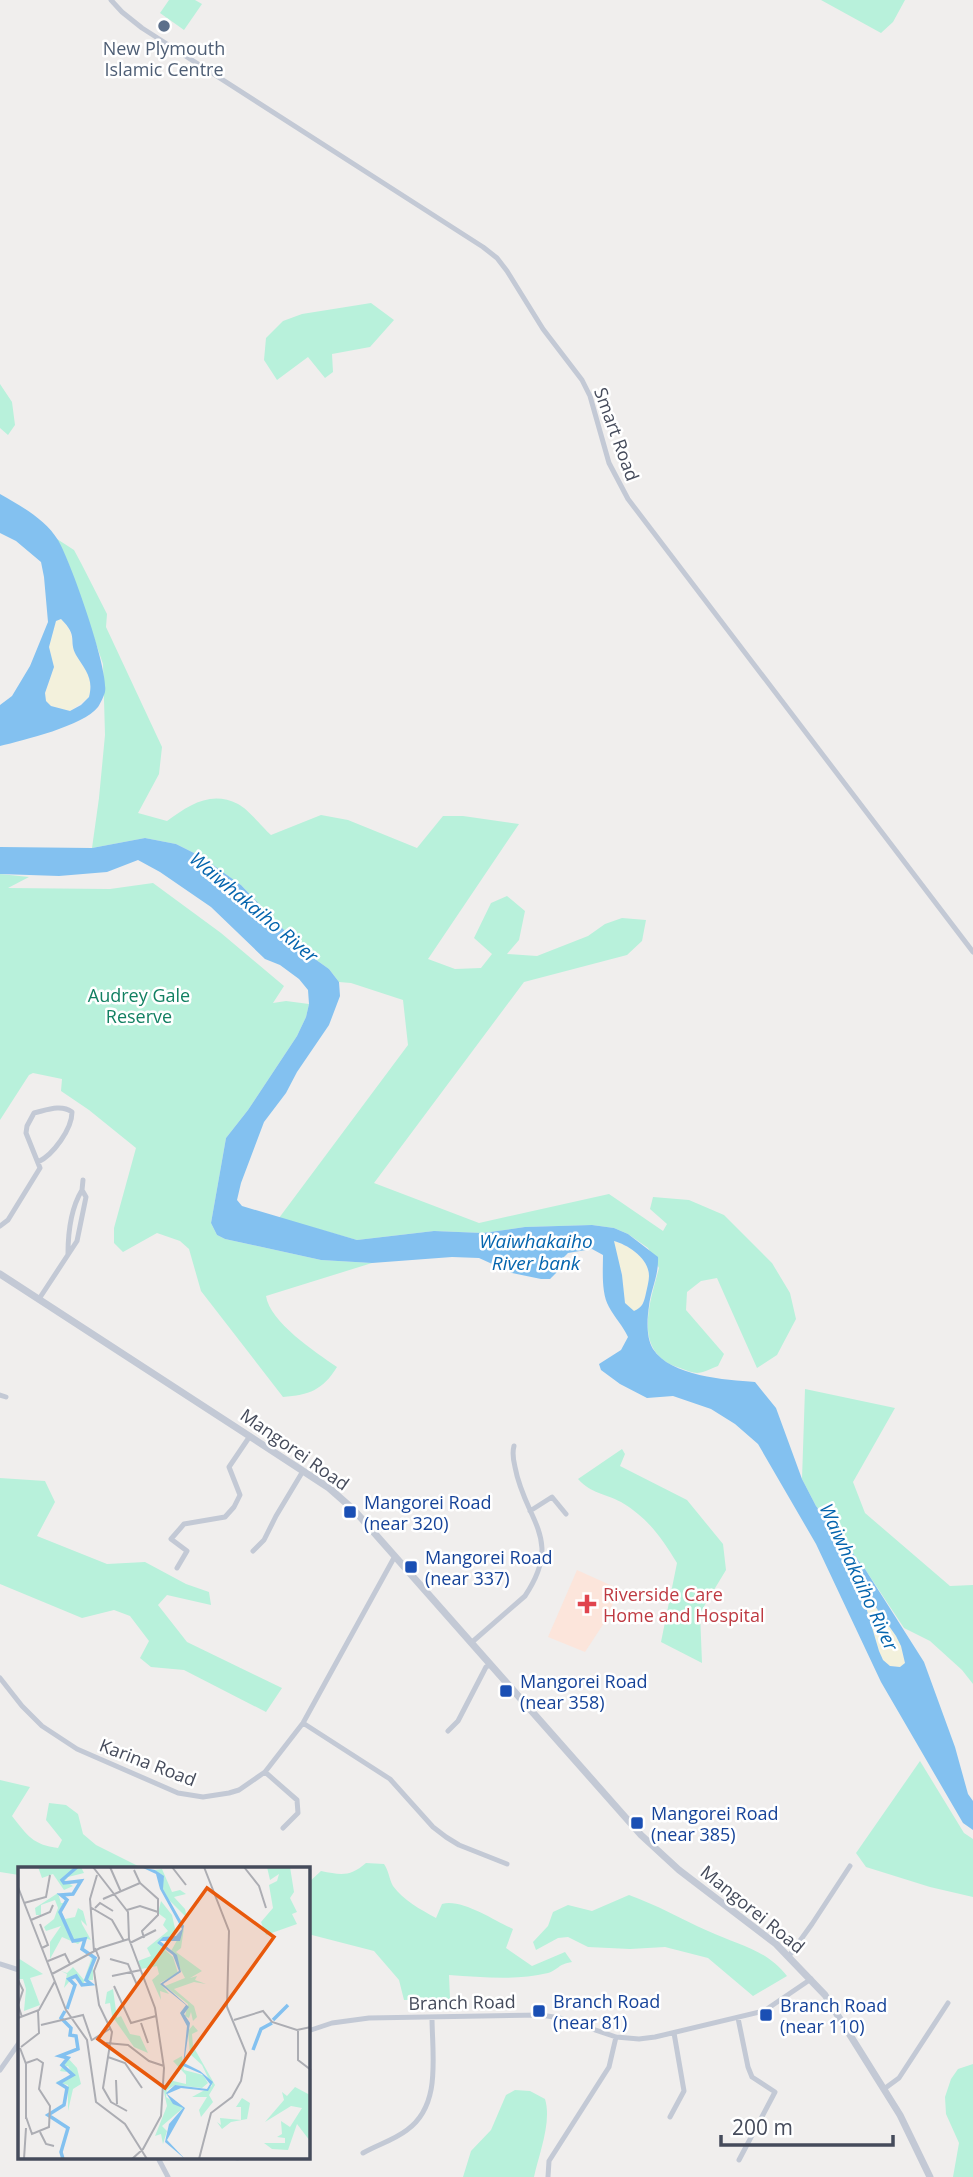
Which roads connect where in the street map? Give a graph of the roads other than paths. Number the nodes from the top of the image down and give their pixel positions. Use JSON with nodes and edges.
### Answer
{"nodes":[{"id":1,"x":111,"y":0,"type":"edge"},
{"id":2,"x":973,"y":952,"type":"edge"},
{"id":3,"x":38,"y":1162,"type":"junction"},
{"id":4,"x":83,"y":1180,"type":"dead end"},
{"id":5,"x":82,"y":1190,"type":"junction"},
{"id":6,"x":0,"y":1226,"type":"edge"},
{"id":7,"x":68,"y":1254,"type":"junction"},
{"id":8,"x":0,"y":1274,"type":"edge"},
{"id":9,"x":39,"y":1299,"type":"junction"},
{"id":10,"x":250,"y":1436,"type":"junction"},
{"id":11,"x":514,"y":1446,"type":"dead end"},
{"id":12,"x":303,"y":1471,"type":"junction"},
{"id":13,"x":530,"y":1511,"type":"junction"},
{"id":14,"x":566,"y":1514,"type":"dead end"},
{"id":15,"x":253,"y":1552,"type":"dead end"},
{"id":16,"x":396,"y":1556,"type":"junction"},
{"id":17,"x":177,"y":1568,"type":"dead end"},
{"id":18,"x":471,"y":1643,"type":"junction"},
{"id":19,"x":490,"y":1665,"type":"junction"},
{"id":20,"x":0,"y":1678,"type":"edge"},
{"id":21,"x":303,"y":1723,"type":"junction"},
{"id":22,"x":448,"y":1731,"type":"dead end"},
{"id":23,"x":265,"y":1772,"type":"junction"},
{"id":24,"x":283,"y":1828,"type":"dead end"},
{"id":25,"x":507,"y":1864,"type":"dead end"},
{"id":26,"x":850,"y":1866,"type":"dead end"},
{"id":27,"x":789,"y":1956,"type":"junction"},
{"id":28,"x":0,"y":1964,"type":"edge"},
{"id":29,"x":18,"y":1969,"type":"edge"},
{"id":30,"x":811,"y":1979,"type":"junction"},
{"id":31,"x":948,"y":2003,"type":"dead end"},
{"id":32,"x":432,"y":2017,"type":"junction"},
{"id":33,"x":738,"y":2018,"type":"junction"},
{"id":34,"x":310,"y":2030,"type":"edge"},
{"id":35,"x":674,"y":2033,"type":"junction"},
{"id":36,"x":616,"y":2037,"type":"junction"},
{"id":37,"x":18,"y":2044,"type":"edge"},
{"id":38,"x":0,"y":2070,"type":"edge"},
{"id":39,"x":884,"y":2090,"type":"junction"},
{"id":40,"x":670,"y":2117,"type":"dead end"},
{"id":41,"x":363,"y":2153,"type":"dead end"},
{"id":42,"x":159,"y":2160,"type":"edge"},
{"id":43,"x":739,"y":2160,"type":"dead end"},
{"id":44,"x":168,"y":2177,"type":"edge"},
{"id":45,"x":548,"y":2177,"type":"edge"},
{"id":46,"x":930,"y":2177,"type":"edge"}],
"edges":[{"from":1,"to":2,"type":"street","name":"Smart Road"},
{"from":3,"to":3,"type":"street"},
{"from":3,"to":6,"type":"street"},
{"from":4,"to":5,"type":"street"},
{"from":5,"to":7,"type":"street"},
{"from":5,"to":7,"type":"street"},
{"from":7,"to":9,"type":"street"},
{"from":8,"to":9,"type":"street","name":"Mangorei Road"},
{"from":9,"to":10,"type":"street","name":"Mangorei Road"},
{"from":10,"to":12,"type":"street","name":"Mangorei Road"},
{"from":10,"to":17,"type":"street"},
{"from":11,"to":13,"type":"street"},
{"from":12,"to":15,"type":"street"},
{"from":12,"to":16,"type":"street","name":"Mangorei Road"},
{"from":13,"to":14,"type":"street"},
{"from":13,"to":18,"type":"street"},
{"from":16,"to":18,"type":"street","name":"Mangorei Road"},
{"from":16,"to":21,"type":"street","name":"Karina Road"},
{"from":18,"to":19,"type":"street","name":"Mangorei Road"},
{"from":19,"to":22,"type":"street"},
{"from":19,"to":27,"type":"street","name":"Mangorei Road"},
{"from":20,"to":23,"type":"street","name":"Karina Road"},
{"from":21,"to":23,"type":"street","name":"Karina Road"},
{"from":21,"to":25,"type":"street"},
{"from":23,"to":24,"type":"street"},
{"from":26,"to":27,"type":"street"},
{"from":27,"to":30,"type":"street","name":"Mangorei Road"},
{"from":28,"to":29,"type":"street"},
{"from":30,"to":33,"type":"street","name":"Branch Road"},
{"from":30,"to":39,"type":"street","name":"Mangorei Road"},
{"from":31,"to":39,"type":"street"},
{"from":32,"to":34,"type":"street","name":"Branch Road"},
{"from":32,"to":36,"type":"street","name":"Branch Road"},
{"from":32,"to":41,"type":"street"},
{"from":33,"to":35,"type":"street","name":"Branch Road"},
{"from":33,"to":43,"type":"street"},
{"from":35,"to":36,"type":"street","name":"Branch Road"},
{"from":35,"to":40,"type":"street"},
{"from":36,"to":45,"type":"street"},
{"from":37,"to":38,"type":"street"},
{"from":39,"to":46,"type":"street","name":"Mangorei Road"},
{"from":42,"to":44,"type":"street"}]}
